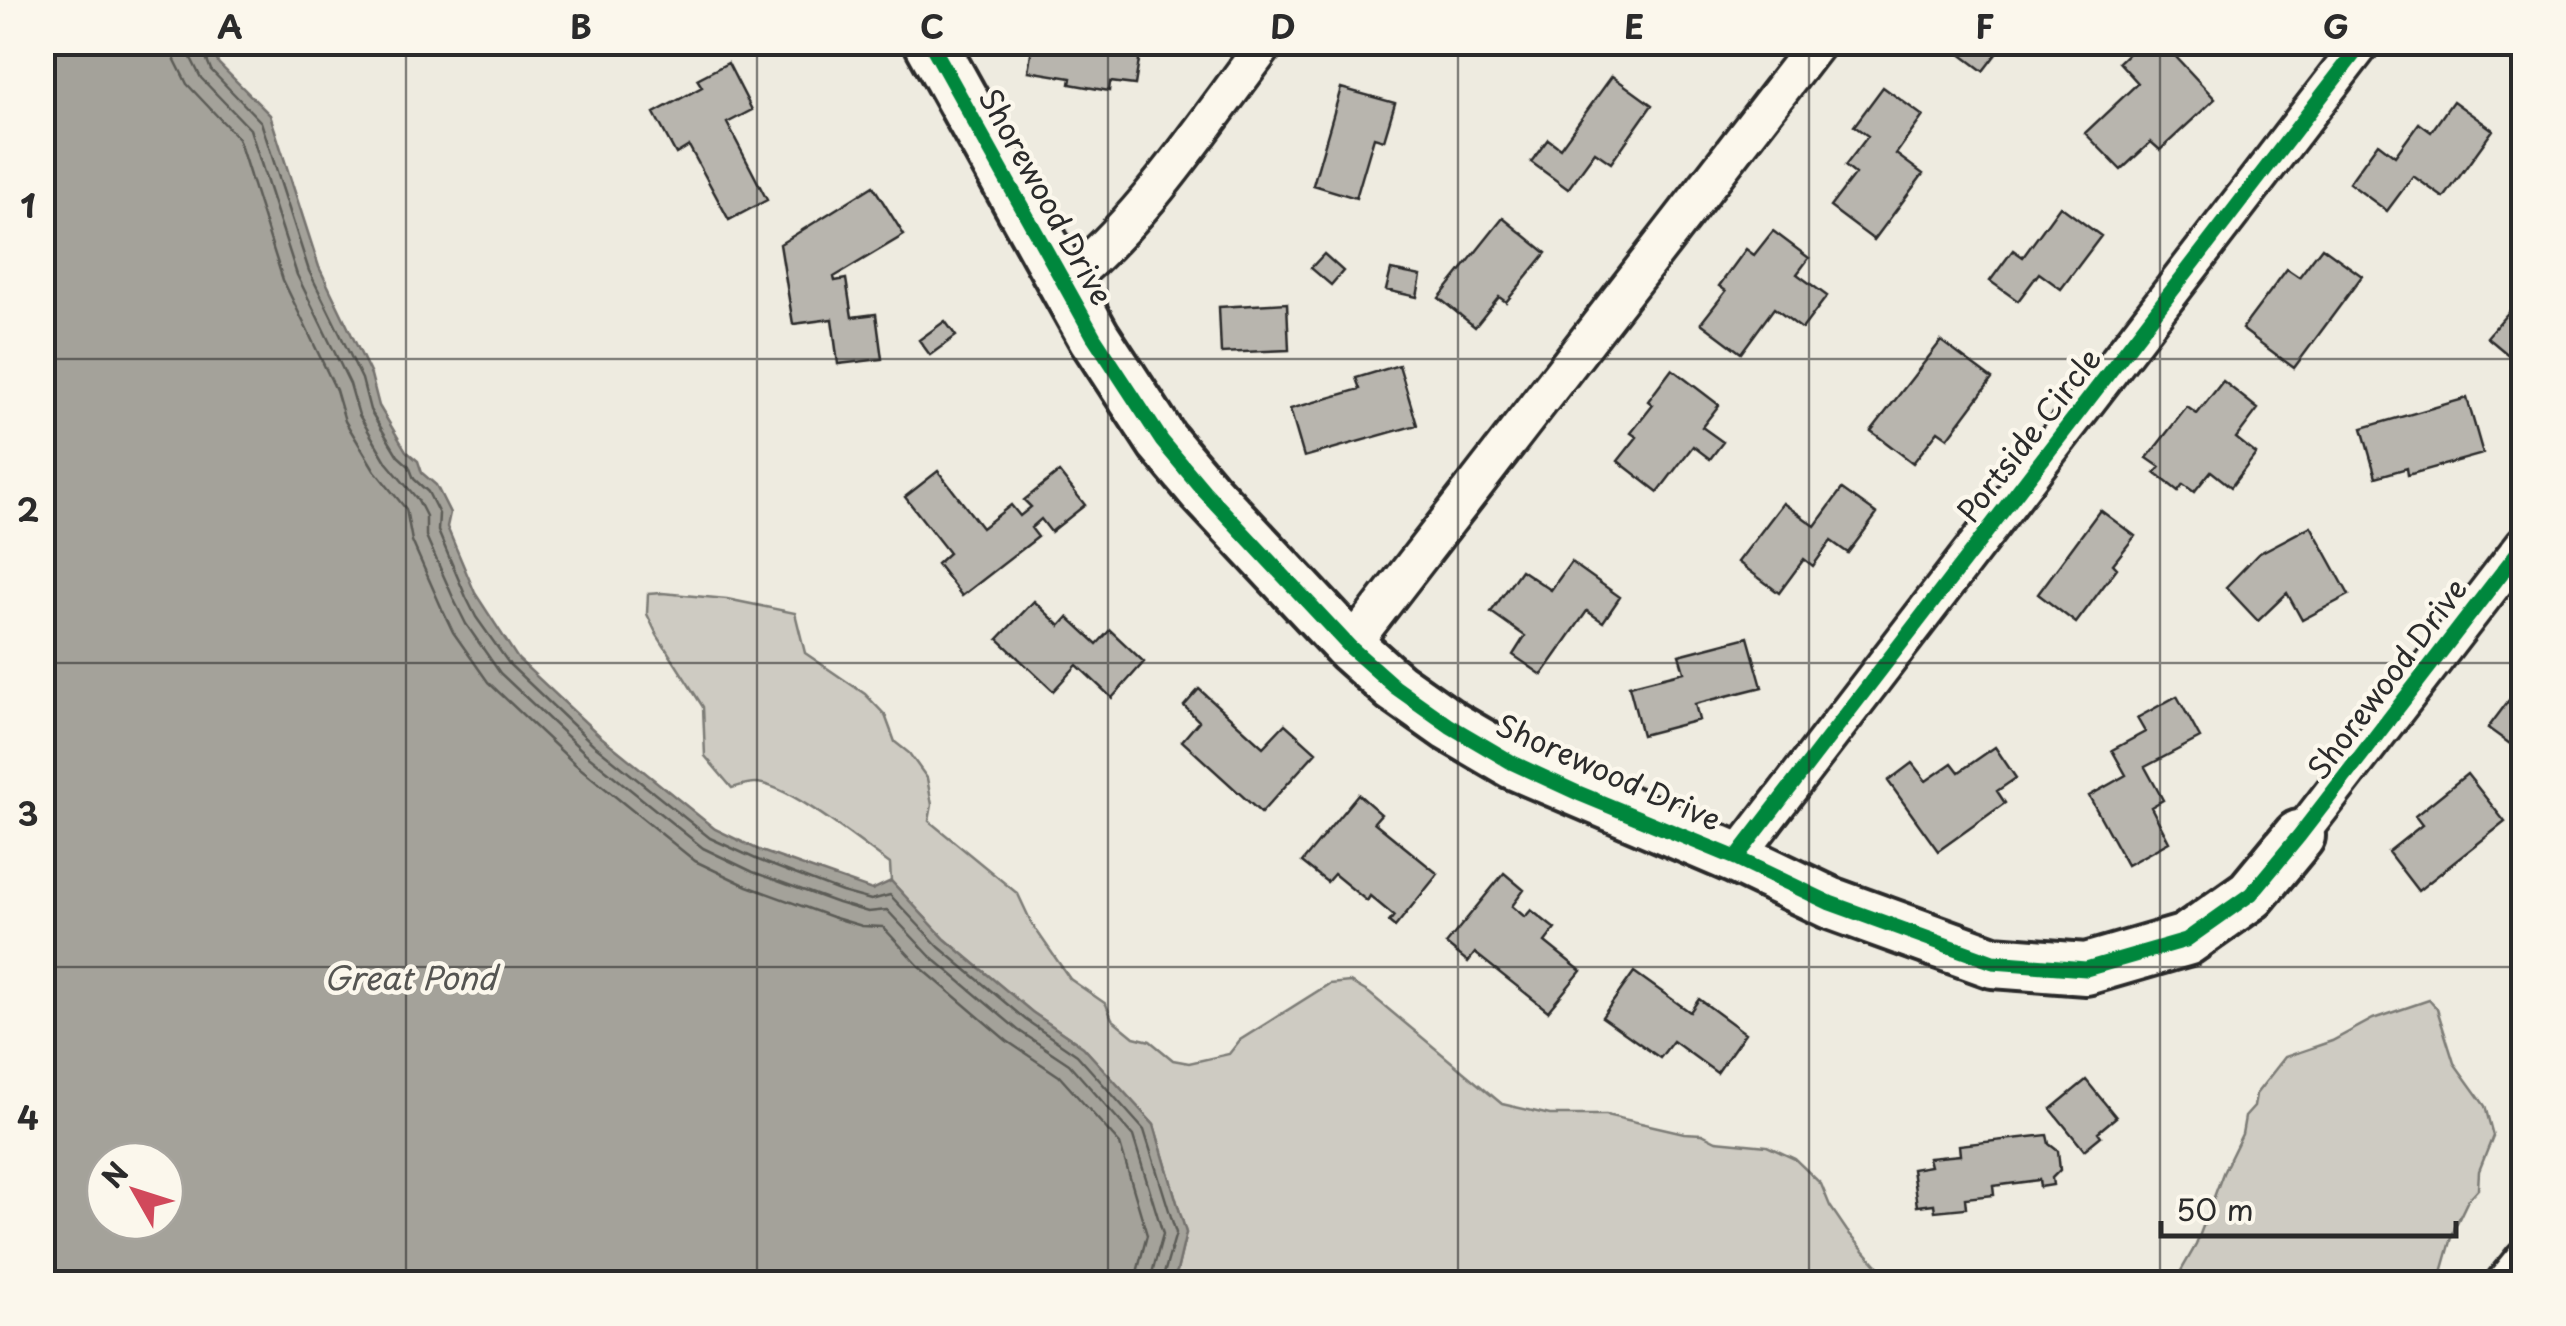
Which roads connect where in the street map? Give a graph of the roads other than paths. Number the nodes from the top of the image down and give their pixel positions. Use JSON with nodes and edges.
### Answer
{"nodes":[{"id":1,"x":930,"y":42,"type":"edge"},
{"id":2,"x":1267,"y":42,"type":"edge"},
{"id":3,"x":1818,"y":42,"type":"edge"},
{"id":4,"x":2363,"y":42,"type":"edge"},
{"id":5,"x":1064,"y":283,"type":"junction"},
{"id":6,"x":2524,"y":544,"type":"edge"},
{"id":7,"x":1350,"y":647,"type":"junction"},
{"id":8,"x":2299,"y":836,"type":"joint"},
{"id":9,"x":1736,"y":858,"type":"junction"},
{"id":10,"x":2524,"y":1258,"type":"edge"},
{"id":11,"x":2503,"y":1284,"type":"edge"}],
"edges":[{"from":1,"to":5,"type":"street","name":"Shorewood Drive"},
{"from":2,"to":5,"type":"street"},
{"from":3,"to":7,"type":"street"},
{"from":4,"to":9,"type":"street","name":"Portside Circle"},
{"from":5,"to":7,"type":"street","name":"Shorewood Drive"},
{"from":6,"to":8,"type":"street","name":"Shorewood Drive"},
{"from":7,"to":9,"type":"street","name":"Shorewood Drive"},
{"from":8,"to":9,"type":"street","name":"Shorewood Drive"},
{"from":10,"to":11,"type":"street"}]}
